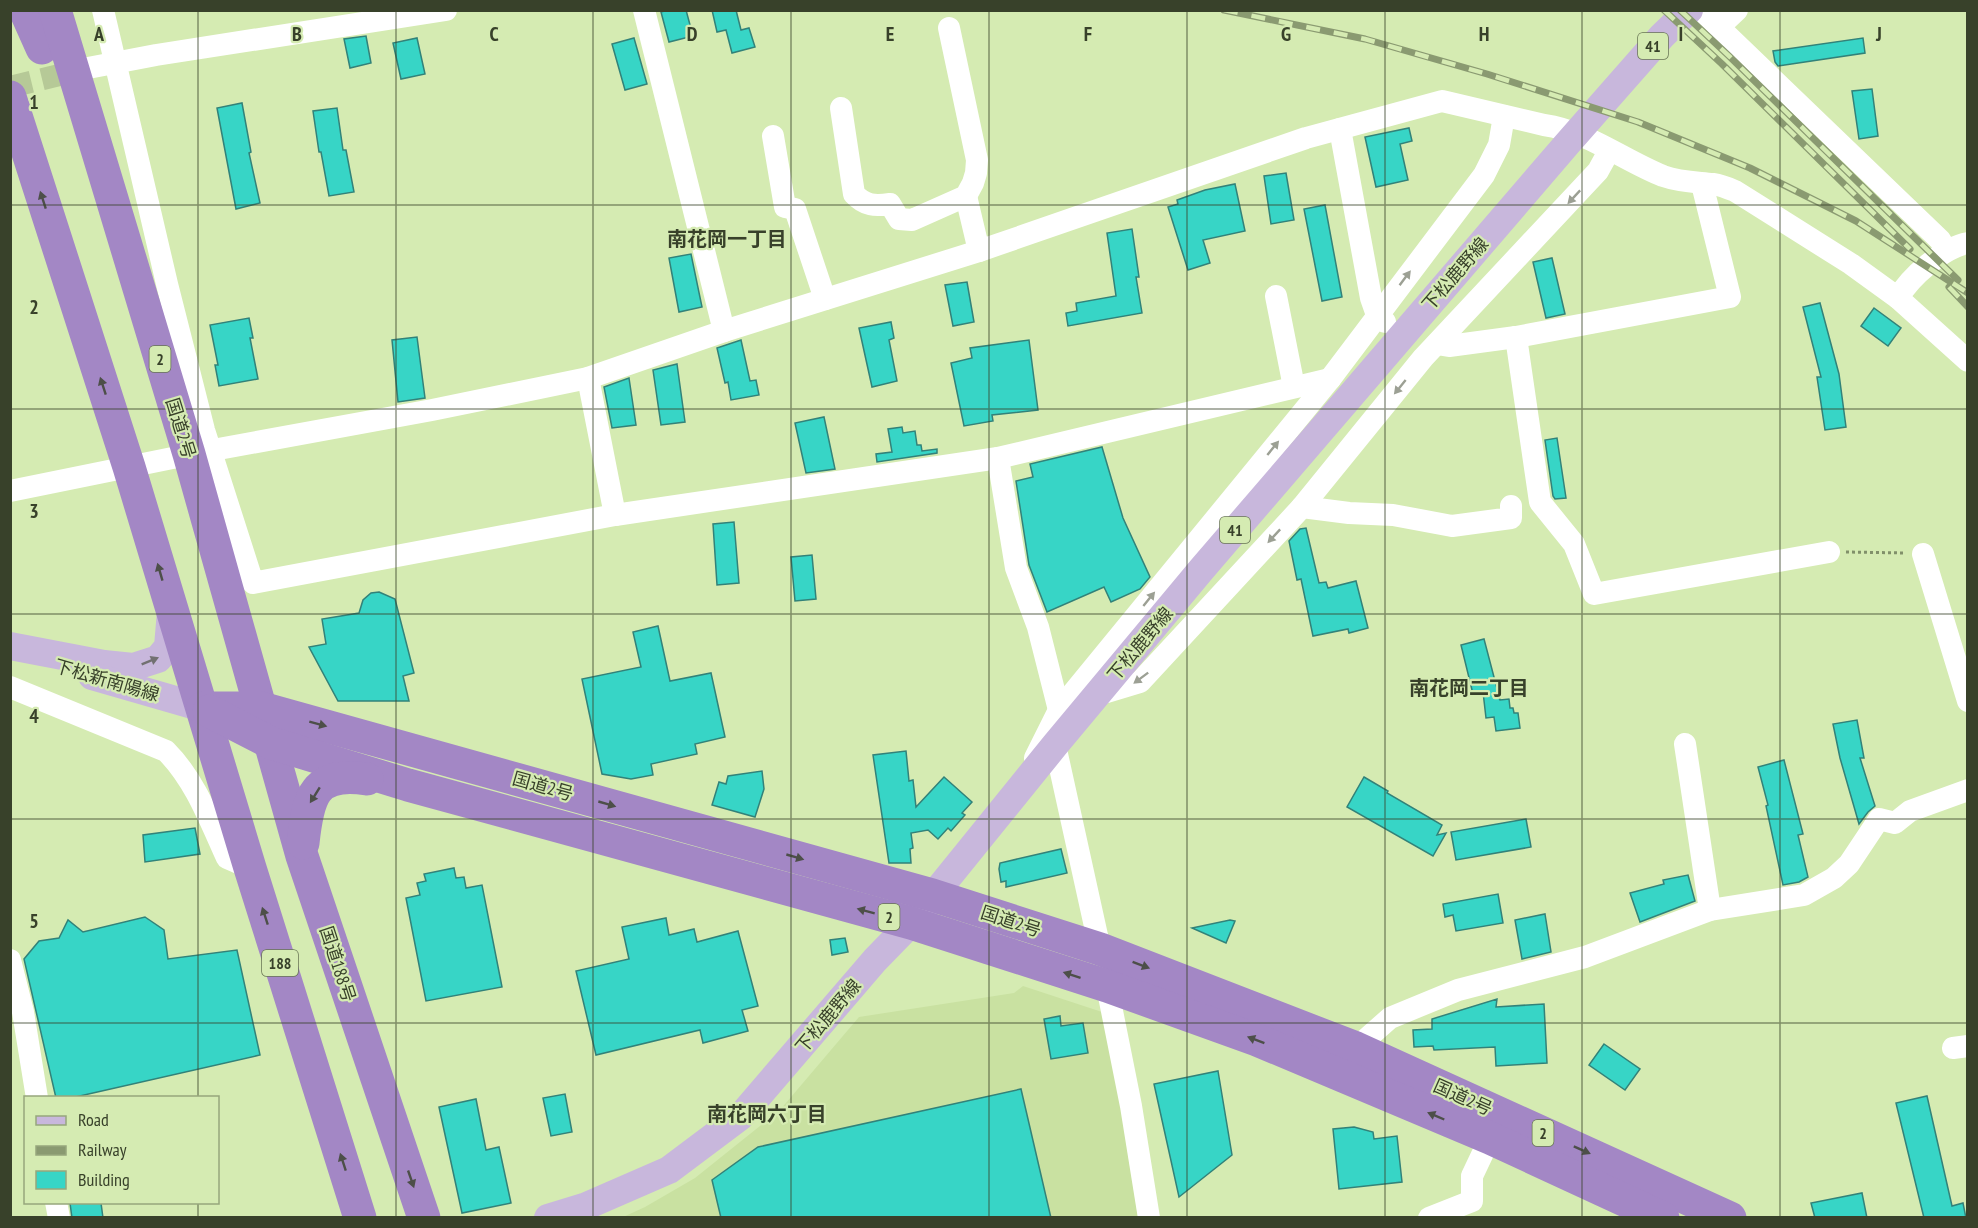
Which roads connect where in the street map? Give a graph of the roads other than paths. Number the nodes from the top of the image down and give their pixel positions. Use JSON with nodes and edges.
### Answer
{"nodes":[{"id":1,"x":26,"y":10,"type":"edge"},
{"id":2,"x":31,"y":10,"type":"edge"},
{"id":3,"x":55,"y":10,"type":"edge"},
{"id":4,"x":103,"y":10,"type":"edge"},
{"id":5,"x":446,"y":10,"type":"edge"},
{"id":6,"x":644,"y":10,"type":"edge"},
{"id":7,"x":1737,"y":10,"type":"edge"},
{"id":8,"x":1704,"y":17,"type":"edge"},
{"id":9,"x":949,"y":28,"type":"dead end"},
{"id":10,"x":42,"y":48,"type":"junction"},
{"id":11,"x":116,"y":64,"type":"junction"},
{"id":12,"x":88,"y":68,"type":"tunnel mouth"},
{"id":13,"x":10,"y":97,"type":"edge"},
{"id":14,"x":841,"y":108,"type":"dead end"},
{"id":15,"x":1504,"y":116,"type":"junction"},
{"id":16,"x":1340,"y":129,"type":"junction"},
{"id":17,"x":773,"y":136,"type":"dead end"},
{"id":18,"x":1609,"y":151,"type":"junction"},
{"id":19,"x":1702,"y":184,"type":"junction"},
{"id":20,"x":966,"y":196,"type":"junction"},
{"id":21,"x":1957,"y":247,"type":"edge"},
{"id":22,"x":979,"y":251,"type":"junction"},
{"id":23,"x":1276,"y":296,"type":"dead end"},
{"id":24,"x":1898,"y":298,"type":"junction"},
{"id":25,"x":825,"y":299,"type":"junction"},
{"id":26,"x":1381,"y":319,"type":"junction"},
{"id":27,"x":723,"y":332,"type":"junction"},
{"id":28,"x":1516,"y":337,"type":"junction"},
{"id":29,"x":1425,"y":350,"type":"junction"},
{"id":30,"x":1967,"y":360,"type":"edge"},
{"id":31,"x":588,"y":378,"type":"junction"},
{"id":32,"x":1330,"y":379,"type":"junction"},
{"id":33,"x":1294,"y":387,"type":"junction"},
{"id":34,"x":200,"y":452,"type":"junction"},
{"id":35,"x":998,"y":458,"type":"junction"},
{"id":36,"x":129,"y":467,"type":"junction"},
{"id":37,"x":10,"y":491,"type":"edge"},
{"id":38,"x":1511,"y":506,"type":"dead end"},
{"id":39,"x":1302,"y":507,"type":"junction"},
{"id":40,"x":615,"y":515,"type":"junction"},
{"id":41,"x":1829,"y":552,"type":"road end"},
{"id":42,"x":1923,"y":554,"type":"road end"},
{"id":43,"x":171,"y":611,"type":"junction"},
{"id":44,"x":10,"y":646,"type":"edge"},
{"id":45,"x":10,"y":653,"type":"edge"},
{"id":46,"x":10,"y":687,"type":"edge"},
{"id":47,"x":1097,"y":695,"type":"junction"},
{"id":48,"x":1968,"y":701,"type":"edge"},
{"id":49,"x":203,"y":708,"type":"junction"},
{"id":50,"x":261,"y":708,"type":"junction"},
{"id":51,"x":1059,"y":710,"type":"junction"},
{"id":52,"x":1685,"y":744,"type":"dead end"},
{"id":53,"x":1055,"y":745,"type":"junction"},
{"id":54,"x":264,"y":748,"type":"junction"},
{"id":55,"x":408,"y":785,"type":"junction"},
{"id":56,"x":1021,"y":786,"type":"junction"},
{"id":57,"x":1968,"y":790,"type":"edge"},
{"id":58,"x":302,"y":856,"type":"junction"},
{"id":59,"x":250,"y":868,"type":"junction"},
{"id":60,"x":932,"y":895,"type":"junction"},
{"id":61,"x":1710,"y":910,"type":"junction"},
{"id":62,"x":910,"y":923,"type":"junction"},
{"id":63,"x":1100,"y":950,"type":"junction"},
{"id":64,"x":10,"y":960,"type":"edge"},
{"id":65,"x":1107,"y":986,"type":"junction"},
{"id":66,"x":1356,"y":1048,"type":"junction"},
{"id":67,"x":37,"y":1096,"type":"edge"},
{"id":68,"x":1490,"y":1138,"type":"junction"},
{"id":69,"x":360,"y":1218,"type":"edge"},
{"id":70,"x":400,"y":1218,"type":"edge"},
{"id":71,"x":424,"y":1218,"type":"edge"},
{"id":72,"x":549,"y":1218,"type":"edge"},
{"id":73,"x":1149,"y":1218,"type":"edge"},
{"id":74,"x":1429,"y":1218,"type":"edge"},
{"id":75,"x":1663,"y":1218,"type":"edge"},
{"id":76,"x":1730,"y":1218,"type":"edge"}],
"edges":[{"from":1,"to":10,"type":"highway","name":"国道2号","number":"2"},
{"from":2,"to":10,"type":"highway","name":"国道2号","number":"2"},
{"from":3,"to":34,"type":"highway","name":"国道2号","number":"2"},
{"from":4,"to":11,"type":"street"},
{"from":5,"to":11,"type":"street"},
{"from":6,"to":27,"type":"street"},
{"from":7,"to":8,"type":"street"},
{"from":8,"to":21,"type":"street"},
{"from":8,"to":47,"type":"main road","name":"下松鹿野線","number":"41"},
{"from":9,"to":20,"type":"street"},
{"from":10,"to":54,"type":"highway","name":"国道2号","number":"2"},
{"from":11,"to":12,"type":"street"},
{"from":11,"to":34,"type":"street"},
{"from":36,"to":13,"type":"highway","one_way":true},
{"from":14,"to":20,"type":"street"},
{"from":15,"to":16,"type":"street"},
{"from":15,"to":18,"type":"street"},
{"from":26,"to":15,"type":"street","one_way":true},
{"from":16,"to":22,"type":"street"},
{"from":16,"to":26,"type":"street"},
{"from":17,"to":25,"type":"street"},
{"from":18,"to":19,"type":"street"},
{"from":18,"to":29,"type":"street","one_way":true},
{"from":19,"to":24,"type":"street"},
{"from":19,"to":28,"type":"street"},
{"from":20,"to":22,"type":"street"},
{"from":21,"to":24,"type":"street"},
{"from":22,"to":25,"type":"street"},
{"from":23,"to":33,"type":"street"},
{"from":24,"to":30,"type":"street"},
{"from":25,"to":27,"type":"street"},
{"from":26,"to":32,"type":"street"},
{"from":27,"to":31,"type":"street"},
{"from":28,"to":29,"type":"street"},
{"from":28,"to":41,"type":"street"},
{"from":29,"to":39,"type":"street","one_way":true},
{"from":31,"to":34,"type":"street"},
{"from":31,"to":40,"type":"street"},
{"from":32,"to":33,"type":"street"},
{"from":51,"to":32,"type":"street","one_way":true},
{"from":33,"to":35,"type":"street"},
{"from":34,"to":36,"type":"street"},
{"from":34,"to":40,"type":"street"},
{"from":34,"to":50,"type":"highway","name":"国道2号","number":"2"},
{"from":35,"to":40,"type":"street"},
{"from":35,"to":51,"type":"street"},
{"from":36,"to":37,"type":"street"},
{"from":43,"to":36,"type":"highway","one_way":true},
{"from":38,"to":39,"type":"street"},
{"from":39,"to":47,"type":"street","one_way":true},
{"from":42,"to":48,"type":"street"},
{"from":44,"to":43,"type":"main road","one_way":true},
{"from":43,"to":49,"type":"highway"},
{"from":45,"to":49,"type":"main road","name":"下松新南陽線"},
{"from":46,"to":59,"type":"street"},
{"from":47,"to":53,"type":"main road","name":"下松鹿野線","number":"41"},
{"from":49,"to":50,"type":"highway","name":"国道2号","number":"2"},
{"from":49,"to":54,"type":"highway","name":"国道2号","number":"2"},
{"from":49,"to":59,"type":"highway","number":"188"},
{"from":50,"to":54,"type":"highway","name":"国道188号","number":"188"},
{"from":50,"to":60,"type":"highway","name":"国道2号","number":"2","one_way":true},
{"from":51,"to":56,"type":"street"},
{"from":52,"to":61,"type":"street"},
{"from":53,"to":56,"type":"main road","name":"下松鹿野線","number":"41"},
{"from":53,"to":63,"type":"street"},
{"from":54,"to":55,"type":"highway","name":"国道2号","number":"2"},
{"from":54,"to":58,"type":"highway","name":"国道188号","number":"188"},
{"from":54,"to":70,"type":"highway","name":"国道188号","number":"188"},
{"from":55,"to":58,"type":"highway","number":"188","one_way":true},
{"from":62,"to":55,"type":"highway","name":"国道2号","number":"2","one_way":true},
{"from":56,"to":60,"type":"main road","name":"下松鹿野線","number":"41"},
{"from":57,"to":61,"type":"street"},
{"from":58,"to":71,"type":"highway","name":"国道188号","number":"188","one_way":true},
{"from":69,"to":59,"type":"highway","number":"188","one_way":true},
{"from":60,"to":62,"type":"main road","name":"下松鹿野線","number":"41"},
{"from":60,"to":63,"type":"highway","name":"国道2号","number":"2"},
{"from":61,"to":66,"type":"street"},
{"from":65,"to":62,"type":"highway","name":"国道2号","number":"2","one_way":true},
{"from":62,"to":72,"type":"main road","name":"下松鹿野線","number":"41"},
{"from":63,"to":66,"type":"highway","name":"国道2号","number":"2","one_way":true},
{"from":64,"to":67,"type":"street"},
{"from":68,"to":65,"type":"highway","name":"国道2号","number":"2","one_way":true},
{"from":65,"to":73,"type":"street"},
{"from":66,"to":76,"type":"highway","name":"国道2号","number":"2","one_way":true},
{"from":68,"to":74,"type":"street"},
{"from":68,"to":75,"type":"highway","name":"国道2号","number":"2"}]}
